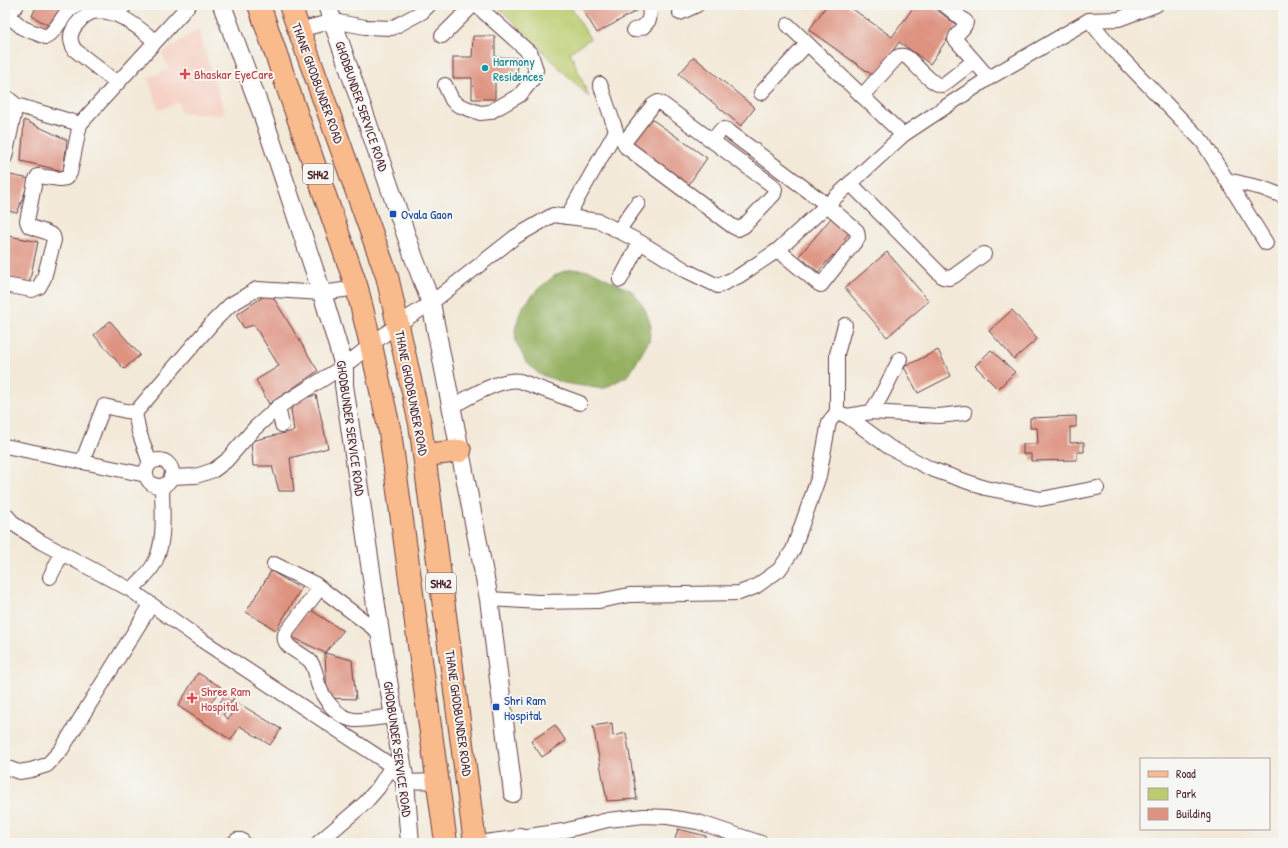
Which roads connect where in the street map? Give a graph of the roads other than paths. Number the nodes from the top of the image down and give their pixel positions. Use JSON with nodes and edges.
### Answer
{"nodes":[{"id":1,"x":17,"y":5,"type":"edge"},
{"id":2,"x":76,"y":5,"type":"edge"},
{"id":3,"x":112,"y":5,"type":"edge"},
{"id":4,"x":126,"y":5,"type":"edge"},
{"id":5,"x":189,"y":5,"type":"edge"},
{"id":6,"x":222,"y":5,"type":"edge"},
{"id":7,"x":259,"y":5,"type":"edge"},
{"id":8,"x":290,"y":5,"type":"edge"},
{"id":9,"x":429,"y":5,"type":"edge"},
{"id":10,"x":474,"y":5,"type":"edge"},
{"id":11,"x":647,"y":5,"type":"edge"},
{"id":12,"x":697,"y":5,"type":"edge"},
{"id":13,"x":945,"y":5,"type":"edge"},
{"id":14,"x":1156,"y":5,"type":"edge"},
{"id":15,"x":330,"y":13,"type":"edge"},
{"id":16,"x":680,"y":13,"type":"dead end"},
{"id":17,"x":1089,"y":20,"type":"junction"},
{"id":18,"x":788,"y":25,"type":"dead end"},
{"id":19,"x":299,"y":30,"type":"junction"},
{"id":20,"x":634,"y":30,"type":"dead end"},
{"id":21,"x":442,"y":36,"type":"dead end"},
{"id":22,"x":155,"y":41,"type":"junction"},
{"id":23,"x":807,"y":44,"type":"junction"},
{"id":24,"x":974,"y":61,"type":"junction"},
{"id":25,"x":989,"y":78,"type":"junction"},
{"id":26,"x":117,"y":84,"type":"junction"},
{"id":27,"x":600,"y":84,"type":"dead end"},
{"id":28,"x":445,"y":85,"type":"dead end"},
{"id":29,"x":761,"y":93,"type":"dead end"},
{"id":30,"x":862,"y":96,"type":"junction"},
{"id":31,"x":11,"y":100,"type":"edge"},
{"id":32,"x":80,"y":124,"type":"junction"},
{"id":33,"x":903,"y":135,"type":"junction"},
{"id":34,"x":712,"y":141,"type":"junction"},
{"id":35,"x":5,"y":157,"type":"edge"},
{"id":36,"x":1227,"y":180,"type":"junction"},
{"id":37,"x":850,"y":183,"type":"junction"},
{"id":38,"x":1283,"y":196,"type":"edge"},
{"id":39,"x":638,"y":203,"type":"dead end"},
{"id":40,"x":827,"y":205,"type":"junction"},
{"id":41,"x":567,"y":217,"type":"junction"},
{"id":42,"x":618,"y":231,"type":"junction"},
{"id":43,"x":640,"y":242,"type":"junction"},
{"id":44,"x":1266,"y":243,"type":"dead end"},
{"id":45,"x":778,"y":250,"type":"junction"},
{"id":46,"x":984,"y":254,"type":"dead end"},
{"id":47,"x":620,"y":280,"type":"dead end"},
{"id":48,"x":5,"y":285,"type":"edge"},
{"id":49,"x":357,"y":288,"type":"junction"},
{"id":50,"x":322,"y":293,"type":"junction"},
{"id":51,"x":431,"y":303,"type":"junction"},
{"id":52,"x":398,"y":324,"type":"junction"},
{"id":53,"x":846,"y":325,"type":"dead end"},
{"id":54,"x":371,"y":345,"type":"junction"},
{"id":55,"x":900,"y":359,"type":"dead end"},
{"id":56,"x":344,"y":366,"type":"junction"},
{"id":57,"x":580,"y":403,"type":"dead end"},
{"id":58,"x":278,"y":407,"type":"junction"},
{"id":59,"x":451,"y":407,"type":"junction"},
{"id":60,"x":871,"y":412,"type":"junction"},
{"id":61,"x":135,"y":413,"type":"junction"},
{"id":62,"x":964,"y":413,"type":"dead end"},
{"id":63,"x":842,"y":414,"type":"junction"},
{"id":64,"x":282,"y":425,"type":"dead end"},
{"id":65,"x":5,"y":446,"type":"edge"},
{"id":66,"x":460,"y":451,"type":"junction"},
{"id":67,"x":424,"y":455,"type":"junction"},
{"id":68,"x":82,"y":462,"type":"junction"},
{"id":69,"x":148,"y":469,"type":"junction"},
{"id":70,"x":167,"y":482,"type":"junction"},
{"id":71,"x":1097,"y":488,"type":"dead end"},
{"id":72,"x":5,"y":514,"type":"edge"},
{"id":73,"x":62,"y":553,"type":"junction"},
{"id":74,"x":274,"y":564,"type":"dead end"},
{"id":75,"x":50,"y":577,"type":"dead end"},
{"id":76,"x":320,"y":588,"type":"junction"},
{"id":77,"x":131,"y":590,"type":"junction"},
{"id":78,"x":489,"y":599,"type":"junction"},
{"id":79,"x":152,"y":606,"type":"junction"},
{"id":80,"x":380,"y":633,"type":"junction"},
{"id":81,"x":394,"y":716,"type":"junction"},
{"id":82,"x":392,"y":766,"type":"junction"},
{"id":83,"x":5,"y":767,"type":"edge"},
{"id":84,"x":437,"y":781,"type":"junction"},
{"id":85,"x":405,"y":782,"type":"junction"},
{"id":86,"x":513,"y":793,"type":"dead end"},
{"id":87,"x":520,"y":840,"type":"edge"},
{"id":88,"x":234,"y":843,"type":"edge"},
{"id":89,"x":244,"y":843,"type":"edge"},
{"id":90,"x":318,"y":843,"type":"edge"},
{"id":91,"x":410,"y":843,"type":"edge"},
{"id":92,"x":446,"y":843,"type":"edge"},
{"id":93,"x":475,"y":843,"type":"edge"},
{"id":94,"x":478,"y":843,"type":"edge"},
{"id":95,"x":761,"y":843,"type":"edge"}],
"edges":[{"from":1,"to":2,"type":"street"},
{"from":3,"to":4,"type":"street"},
{"from":5,"to":22,"type":"street"},
{"from":6,"to":50,"type":"street","name":"GHODBUNDER SERVICE ROAD"},
{"from":7,"to":49,"type":"main road","number":"SH42"},
{"from":8,"to":19,"type":"main road","name":"THANE GHODBUNDER ROAD","number":"SH42"},
{"from":9,"to":15,"type":"street"},
{"from":10,"to":21,"type":"street"},
{"from":10,"to":28,"type":"street"},
{"from":11,"to":20,"type":"street"},
{"from":12,"to":16,"type":"street"},
{"from":13,"to":24,"type":"street"},
{"from":14,"to":17,"type":"street"},
{"from":15,"to":19,"type":"street"},
{"from":15,"to":51,"type":"street","name":"GHODBUNDER SERVICE ROAD"},
{"from":17,"to":25,"type":"street"},
{"from":17,"to":36,"type":"street"},
{"from":18,"to":23,"type":"street"},
{"from":19,"to":52,"type":"main road","name":"THANE GHODBUNDER ROAD","number":"SH42"},
{"from":22,"to":26,"type":"street"},
{"from":22,"to":26,"type":"street"},
{"from":23,"to":29,"type":"street"},
{"from":23,"to":30,"type":"street"},
{"from":24,"to":25,"type":"street"},
{"from":24,"to":30,"type":"street"},
{"from":25,"to":33,"type":"street"},
{"from":26,"to":32,"type":"street"},
{"from":27,"to":41,"type":"street"},
{"from":30,"to":33,"type":"street"},
{"from":31,"to":32,"type":"street"},
{"from":31,"to":35,"type":"street"},
{"from":32,"to":48,"type":"street"},
{"from":33,"to":37,"type":"street"},
{"from":34,"to":34,"type":"street"},
{"from":34,"to":40,"type":"street"},
{"from":36,"to":38,"type":"street"},
{"from":36,"to":44,"type":"street"},
{"from":37,"to":40,"type":"street"},
{"from":37,"to":46,"type":"street"},
{"from":39,"to":42,"type":"street"},
{"from":40,"to":45,"type":"street"},
{"from":40,"to":45,"type":"street"},
{"from":41,"to":42,"type":"street"},
{"from":41,"to":51,"type":"street"},
{"from":42,"to":43,"type":"street"},
{"from":43,"to":45,"type":"street"},
{"from":43,"to":47,"type":"street"},
{"from":49,"to":50,"type":"street"},
{"from":49,"to":54,"type":"main road","number":"SH42"},
{"from":50,"to":56,"type":"street","name":"GHODBUNDER SERVICE ROAD"},
{"from":50,"to":61,"type":"street"},
{"from":51,"to":52,"type":"street"},
{"from":51,"to":59,"type":"street","name":"GHODBUNDER SERVICE ROAD"},
{"from":52,"to":54,"type":"street"},
{"from":52,"to":67,"type":"main road","name":"THANE GHODBUNDER ROAD","number":"SH42"},
{"from":53,"to":63,"type":"street"},
{"from":54,"to":56,"type":"street"},
{"from":54,"to":84,"type":"main road","number":"SH42"},
{"from":55,"to":60,"type":"street"},
{"from":56,"to":58,"type":"street"},
{"from":56,"to":80,"type":"street","name":"GHODBUNDER SERVICE ROAD"},
{"from":57,"to":59,"type":"street"},
{"from":58,"to":64,"type":"street"},
{"from":58,"to":70,"type":"street"},
{"from":59,"to":66,"type":"street","name":"GHODBUNDER SERVICE ROAD"},
{"from":60,"to":62,"type":"street"},
{"from":60,"to":63,"type":"street"},
{"from":61,"to":68,"type":"street"},
{"from":61,"to":69,"type":"street"},
{"from":63,"to":71,"type":"street"},
{"from":63,"to":78,"type":"street"},
{"from":65,"to":68,"type":"street"},
{"from":66,"to":67,"type":"main road"},
{"from":66,"to":78,"type":"street","name":"GHODBUNDER SERVICE ROAD"},
{"from":67,"to":93,"type":"main road","name":"THANE GHODBUNDER ROAD","number":"SH42"},
{"from":68,"to":69,"type":"street"},
{"from":69,"to":70,"type":"street"},
{"from":69,"to":70,"type":"street"},
{"from":70,"to":77,"type":"street"},
{"from":72,"to":73,"type":"street"},
{"from":73,"to":75,"type":"street"},
{"from":73,"to":77,"type":"street"},
{"from":74,"to":76,"type":"street"},
{"from":76,"to":80,"type":"street"},
{"from":76,"to":81,"type":"street"},
{"from":77,"to":79,"type":"street"},
{"from":78,"to":86,"type":"street","name":"GHODBUNDER SERVICE ROAD"},
{"from":79,"to":82,"type":"street"},
{"from":79,"to":83,"type":"street"},
{"from":80,"to":81,"type":"street","name":"GHODBUNDER SERVICE ROAD"},
{"from":81,"to":85,"type":"street","name":"GHODBUNDER SERVICE ROAD"},
{"from":82,"to":85,"type":"street"},
{"from":82,"to":90,"type":"street"},
{"from":84,"to":85,"type":"street"},
{"from":84,"to":92,"type":"main road","number":"SH42"},
{"from":85,"to":91,"type":"street","name":"GHODBUNDER SERVICE ROAD"},
{"from":87,"to":94,"type":"street"},
{"from":87,"to":95,"type":"street"},
{"from":88,"to":89,"type":"street"}]}
